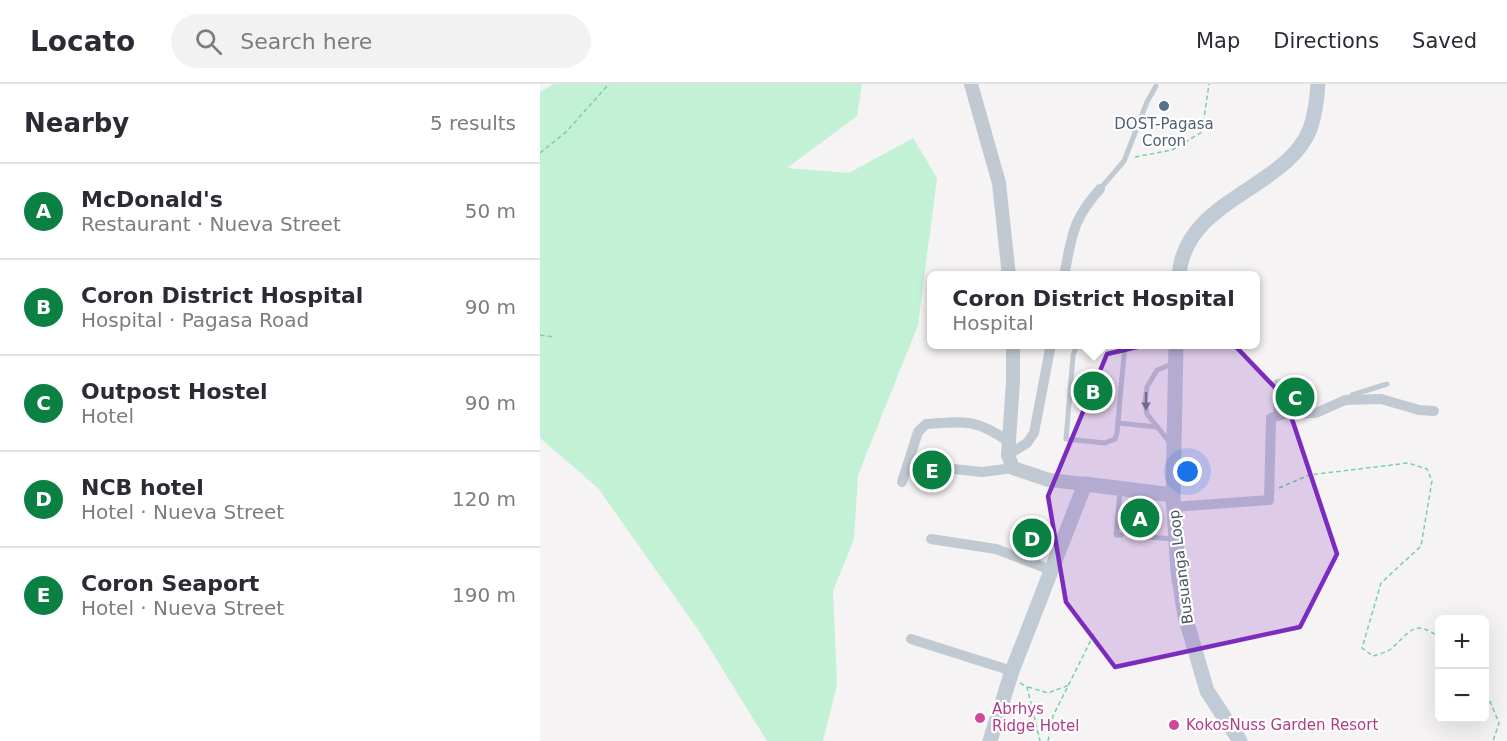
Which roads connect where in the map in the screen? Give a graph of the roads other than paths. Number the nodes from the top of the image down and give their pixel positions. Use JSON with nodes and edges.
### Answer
{"nodes":[{"id":1,"x":971,"y":84,"type":"edge"},
{"id":2,"x":1318,"y":84,"type":"edge"},
{"id":3,"x":1156,"y":86,"type":"dead end"},
{"id":4,"x":1100,"y":189,"type":"joint"},
{"id":5,"x":1008,"y":271,"type":"edge"},
{"id":6,"x":1065,"y":271,"type":"edge"},
{"id":7,"x":1180,"y":271,"type":"edge"},
{"id":8,"x":1012,"y":349,"type":"edge"},
{"id":9,"x":1050,"y":349,"type":"edge"},
{"id":10,"x":1076,"y":349,"type":"edge"},
{"id":11,"x":1125,"y":349,"type":"edge"},
{"id":12,"x":1176,"y":349,"type":"edge"},
{"id":13,"x":1176,"y":362,"type":"junction"},
{"id":14,"x":1301,"y":380,"type":"dead end"},
{"id":15,"x":1387,"y":384,"type":"dead end"},
{"id":16,"x":1345,"y":400,"type":"junction"},
{"id":17,"x":1434,"y":411,"type":"dead end"},
{"id":18,"x":1276,"y":417,"type":"junction"},
{"id":19,"x":1118,"y":423,"type":"junction"},
{"id":20,"x":1158,"y":427,"type":"junction"},
{"id":21,"x":1173,"y":446,"type":"junction"},
{"id":22,"x":1010,"y":455,"type":"junction"},
{"id":23,"x":954,"y":469,"type":"dead end"},
{"id":24,"x":902,"y":482,"type":"dead end"},
{"id":25,"x":1085,"y":484,"type":"junction"},
{"id":26,"x":1120,"y":488,"type":"junction"},
{"id":27,"x":1173,"y":501,"type":"junction"},
{"id":28,"x":1121,"y":535,"type":"dead end"},
{"id":29,"x":1148,"y":537,"type":"dead end"},
{"id":30,"x":931,"y":539,"type":"dead end"},
{"id":31,"x":1175,"y":539,"type":"junction"},
{"id":32,"x":1051,"y":570,"type":"junction"},
{"id":33,"x":911,"y":639,"type":"dead end"},
{"id":34,"x":1012,"y":675,"type":"junction"},
{"id":35,"x":990,"y":741,"type":"edge"},
{"id":36,"x":1240,"y":741,"type":"edge"}],
"edges":[{"from":1,"to":5,"type":"street"},
{"from":2,"to":7,"type":"main road"},
{"from":3,"to":4,"type":"lane"},
{"from":4,"to":6,"type":"street"},
{"from":8,"to":22,"type":"street"},
{"from":9,"to":22,"type":"street"},
{"from":10,"to":19,"type":"lane"},
{"from":11,"to":19,"type":"lane"},
{"from":12,"to":13,"type":"main road","name":"Busuanga Loop"},
{"from":13,"to":20,"type":"lane","one_way":true},
{"from":13,"to":21,"type":"main road","name":"Busuanga Loop"},
{"from":14,"to":18,"type":"lane"},
{"from":15,"to":16,"type":"lane"},
{"from":16,"to":17,"type":"street"},
{"from":16,"to":18,"type":"street"},
{"from":18,"to":27,"type":"street"},
{"from":19,"to":20,"type":"lane"},
{"from":20,"to":21,"type":"lane"},
{"from":21,"to":27,"type":"main road","name":"Busuanga Loop"},
{"from":22,"to":23,"type":"street"},
{"from":22,"to":24,"type":"street"},
{"from":22,"to":25,"type":"street"},
{"from":25,"to":26,"type":"main road"},
{"from":25,"to":32,"type":"main road"},
{"from":26,"to":27,"type":"main road"},
{"from":26,"to":28,"type":"lane"},
{"from":27,"to":31,"type":"main road","name":"Busuanga Loop"},
{"from":29,"to":31,"type":"lane"},
{"from":30,"to":32,"type":"street"},
{"from":31,"to":36,"type":"main road","name":"Busuanga Loop"},
{"from":32,"to":34,"type":"main road"},
{"from":33,"to":34,"type":"street"},
{"from":34,"to":35,"type":"main road"}]}
